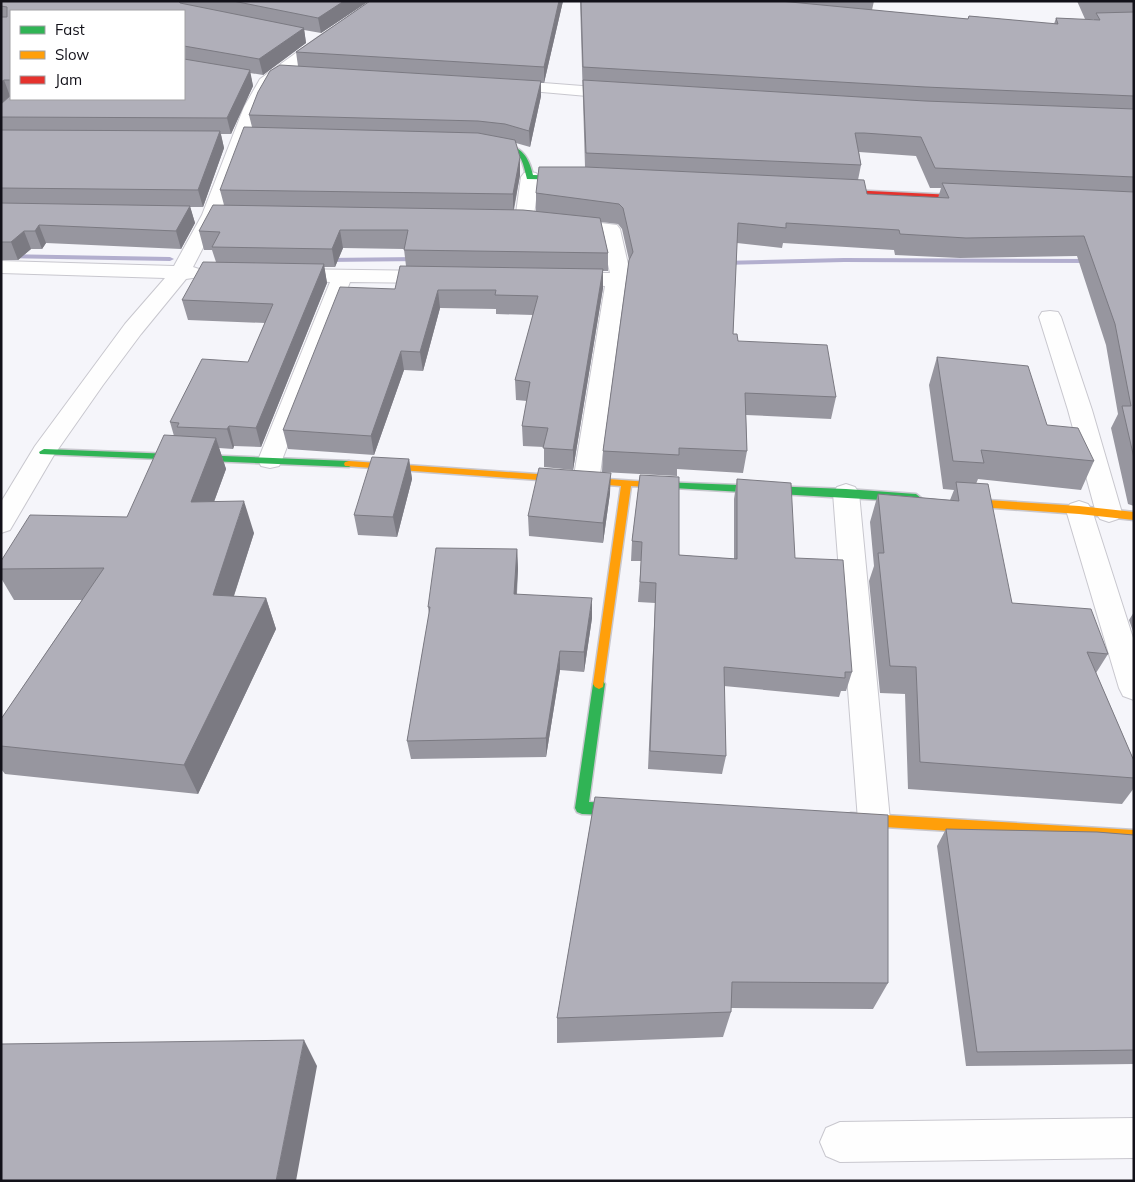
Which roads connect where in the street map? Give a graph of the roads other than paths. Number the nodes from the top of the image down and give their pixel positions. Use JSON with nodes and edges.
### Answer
{"nodes":[{"id":1,"x":383,"y":1,"type":"edge"},
{"id":2,"x":304,"y":74,"type":"edge"},
{"id":3,"x":272,"y":77,"type":"junction"},
{"id":4,"x":246,"y":78,"type":"edge"},
{"id":5,"x":485,"y":84,"type":"edge"},
{"id":6,"x":635,"y":95,"type":"edge"},
{"id":7,"x":243,"y":139,"type":"junction"},
{"id":8,"x":218,"y":141,"type":"edge"},
{"id":9,"x":469,"y":144,"type":"edge"},
{"id":10,"x":530,"y":177,"type":"junction"},
{"id":11,"x":586,"y":179,"type":"edge"},
{"id":12,"x":818,"y":191,"type":"edge"},
{"id":13,"x":990,"y":199,"type":"edge"},
{"id":14,"x":191,"y":214,"type":"edge"},
{"id":15,"x":211,"y":215,"type":"junction"},
{"id":16,"x":231,"y":215,"type":"edge"},
{"id":17,"x":1,"y":267,"type":"edge"},
{"id":18,"x":180,"y":273,"type":"junction"},
{"id":19,"x":209,"y":274,"type":"edge"},
{"id":20,"x":267,"y":274,"type":"edge"},
{"id":21,"x":343,"y":275,"type":"junction"},
{"id":22,"x":450,"y":277,"type":"edge"},
{"id":23,"x":548,"y":278,"type":"edge"},
{"id":24,"x":616,"y":280,"type":"junction"},
{"id":25,"x":1050,"y":317,"type":"dead end"},
{"id":26,"x":44,"y":452,"type":"junction"},
{"id":27,"x":270,"y":460,"type":"junction"},
{"id":28,"x":586,"y":482,"type":"junction"},
{"id":29,"x":626,"y":484,"type":"junction"},
{"id":30,"x":846,"y":493,"type":"junction"},
{"id":31,"x":925,"y":499,"type":"edge"},
{"id":32,"x":945,"y":501,"type":"edge"},
{"id":33,"x":1079,"y":510,"type":"junction"},
{"id":34,"x":1109,"y":513,"type":"junction"},
{"id":35,"x":1134,"y":516,"type":"edge"},
{"id":36,"x":1,"y":524,"type":"edge"},
{"id":37,"x":1134,"y":688,"type":"edge"},
{"id":38,"x":640,"y":810,"type":"edge"},
{"id":39,"x":835,"y":818,"type":"edge"},
{"id":40,"x":874,"y":820,"type":"junction"},
{"id":41,"x":1134,"y":836,"type":"edge"},
{"id":42,"x":1134,"y":1138,"type":"edge"},
{"id":43,"x":840,"y":1142,"type":"dead end"}],
"edges":[{"from":1,"to":3,"type":"street"},
{"from":2,"to":3,"type":"street"},
{"from":3,"to":4,"type":"street"},
{"from":3,"to":7,"type":"street"},
{"from":5,"to":6,"type":"street"},
{"from":7,"to":8,"type":"street"},
{"from":7,"to":15,"type":"street"},
{"from":9,"to":10,"type":"street"},
{"from":10,"to":11,"type":"street"},
{"from":10,"to":24,"type":"street"},
{"from":12,"to":13,"type":"street"},
{"from":14,"to":15,"type":"street"},
{"from":15,"to":16,"type":"street"},
{"from":15,"to":18,"type":"street"},
{"from":17,"to":18,"type":"street"},
{"from":18,"to":19,"type":"street"},
{"from":18,"to":26,"type":"street"},
{"from":20,"to":21,"type":"street"},
{"from":21,"to":22,"type":"street"},
{"from":21,"to":27,"type":"street"},
{"from":23,"to":24,"type":"street"},
{"from":24,"to":28,"type":"street"},
{"from":25,"to":34,"type":"street"},
{"from":26,"to":27,"type":"street"},
{"from":26,"to":36,"type":"street"},
{"from":27,"to":28,"type":"street"},
{"from":28,"to":29,"type":"street"},
{"from":29,"to":30,"type":"street"},
{"from":29,"to":38,"type":"street"},
{"from":30,"to":31,"type":"street"},
{"from":30,"to":40,"type":"street"},
{"from":32,"to":33,"type":"street"},
{"from":33,"to":34,"type":"street"},
{"from":33,"to":37,"type":"street"},
{"from":34,"to":35,"type":"street"},
{"from":39,"to":40,"type":"street"},
{"from":40,"to":41,"type":"street"},
{"from":42,"to":43,"type":"street"}]}
